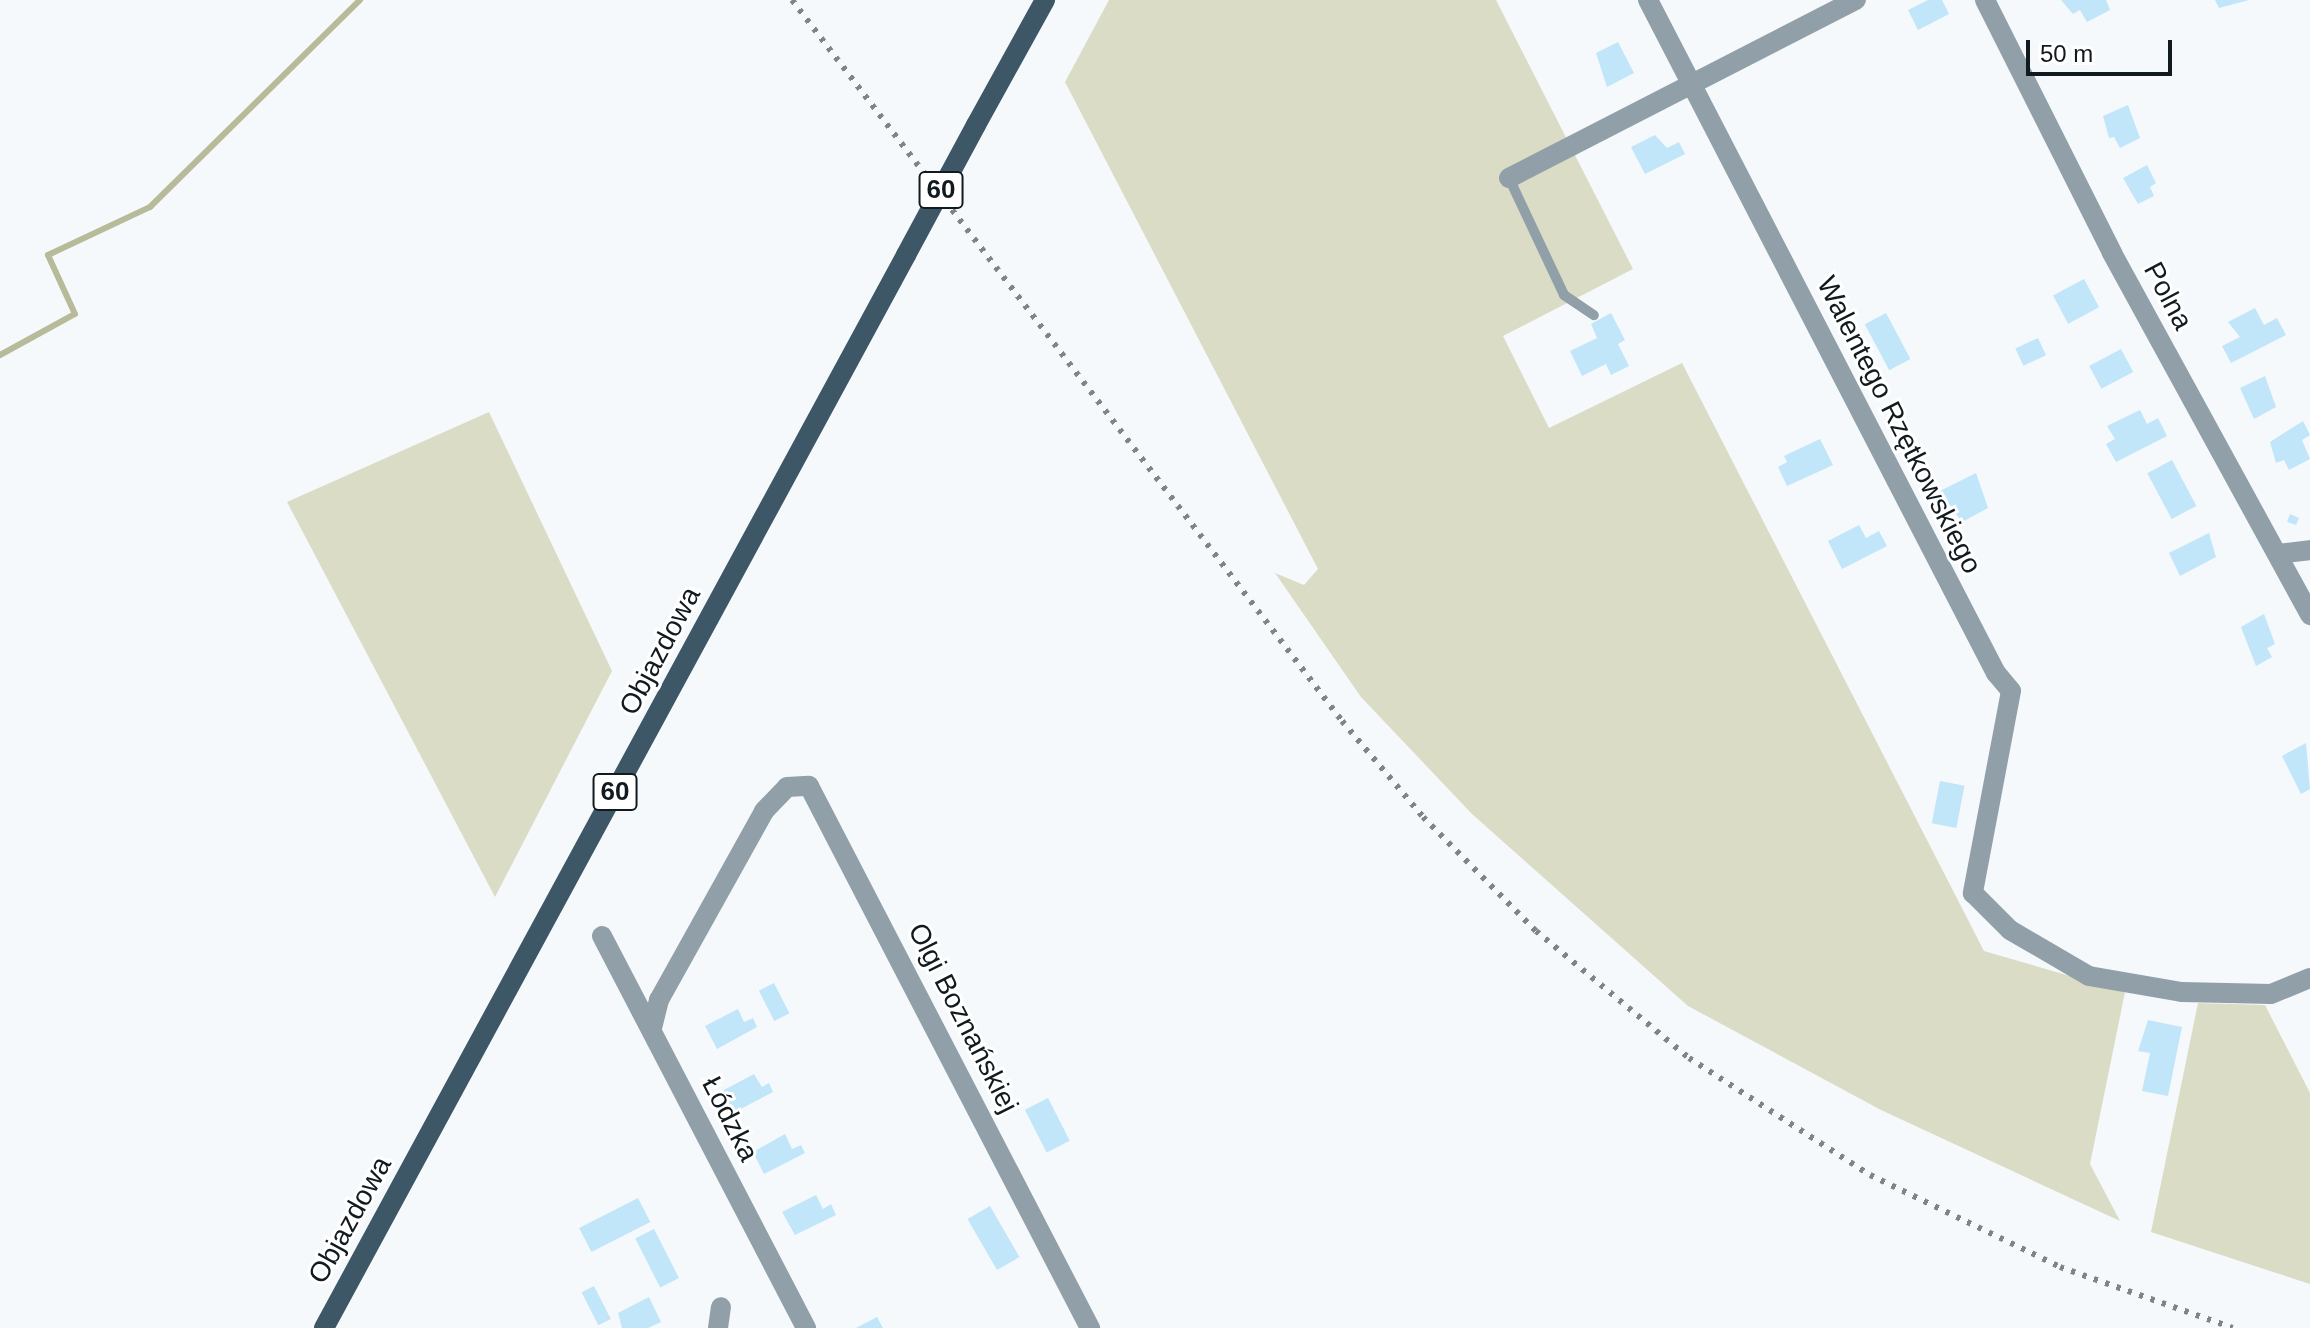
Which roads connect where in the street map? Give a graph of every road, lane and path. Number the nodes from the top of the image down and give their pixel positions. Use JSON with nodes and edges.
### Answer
{"nodes":[{"id":1,"x":1045,"y":0,"type":"edge"},
{"id":2,"x":1648,"y":0,"type":"edge"},
{"id":3,"x":1856,"y":0,"type":"edge"},
{"id":4,"x":1985,"y":0,"type":"edge"},
{"id":5,"x":1690,"y":82,"type":"junction"},
{"id":6,"x":1509,"y":178,"type":"joint"},
{"id":7,"x":1594,"y":315,"type":"dead end"},
{"id":8,"x":2310,"y":550,"type":"edge"},
{"id":9,"x":2278,"y":554,"type":"junction"},
{"id":10,"x":2310,"y":615,"type":"edge"},
{"id":11,"x":602,"y":936,"type":"dead end"},
{"id":12,"x":2310,"y":978,"type":"edge"},
{"id":13,"x":652,"y":1028,"type":"junction"},
{"id":14,"x":721,"y":1307,"type":"dead end"},
{"id":15,"x":324,"y":1328,"type":"edge"},
{"id":16,"x":718,"y":1328,"type":"edge"},
{"id":17,"x":806,"y":1328,"type":"edge"},
{"id":18,"x":1090,"y":1328,"type":"edge"}],
"edges":[{"from":1,"to":15,"type":"main road","name":"Objazdowa","number":"60","bridge":true},
{"from":2,"to":5,"type":"street","name":"Walentego Rzętkowskiego"},
{"from":3,"to":5,"type":"street"},
{"from":4,"to":9,"type":"street","name":"Polna"},
{"from":5,"to":6,"type":"street"},
{"from":5,"to":12,"type":"street","name":"Walentego Rzętkowskiego"},
{"from":6,"to":7,"type":"lane"},
{"from":8,"to":9,"type":"street"},
{"from":9,"to":10,"type":"street","name":"Polna"},
{"from":11,"to":13,"type":"street","name":"Łódzka"},
{"from":13,"to":17,"type":"street","name":"Łódzka"},
{"from":13,"to":18,"type":"street","name":"Olgi Boznańskiej"},
{"from":14,"to":16,"type":"street"}]}
